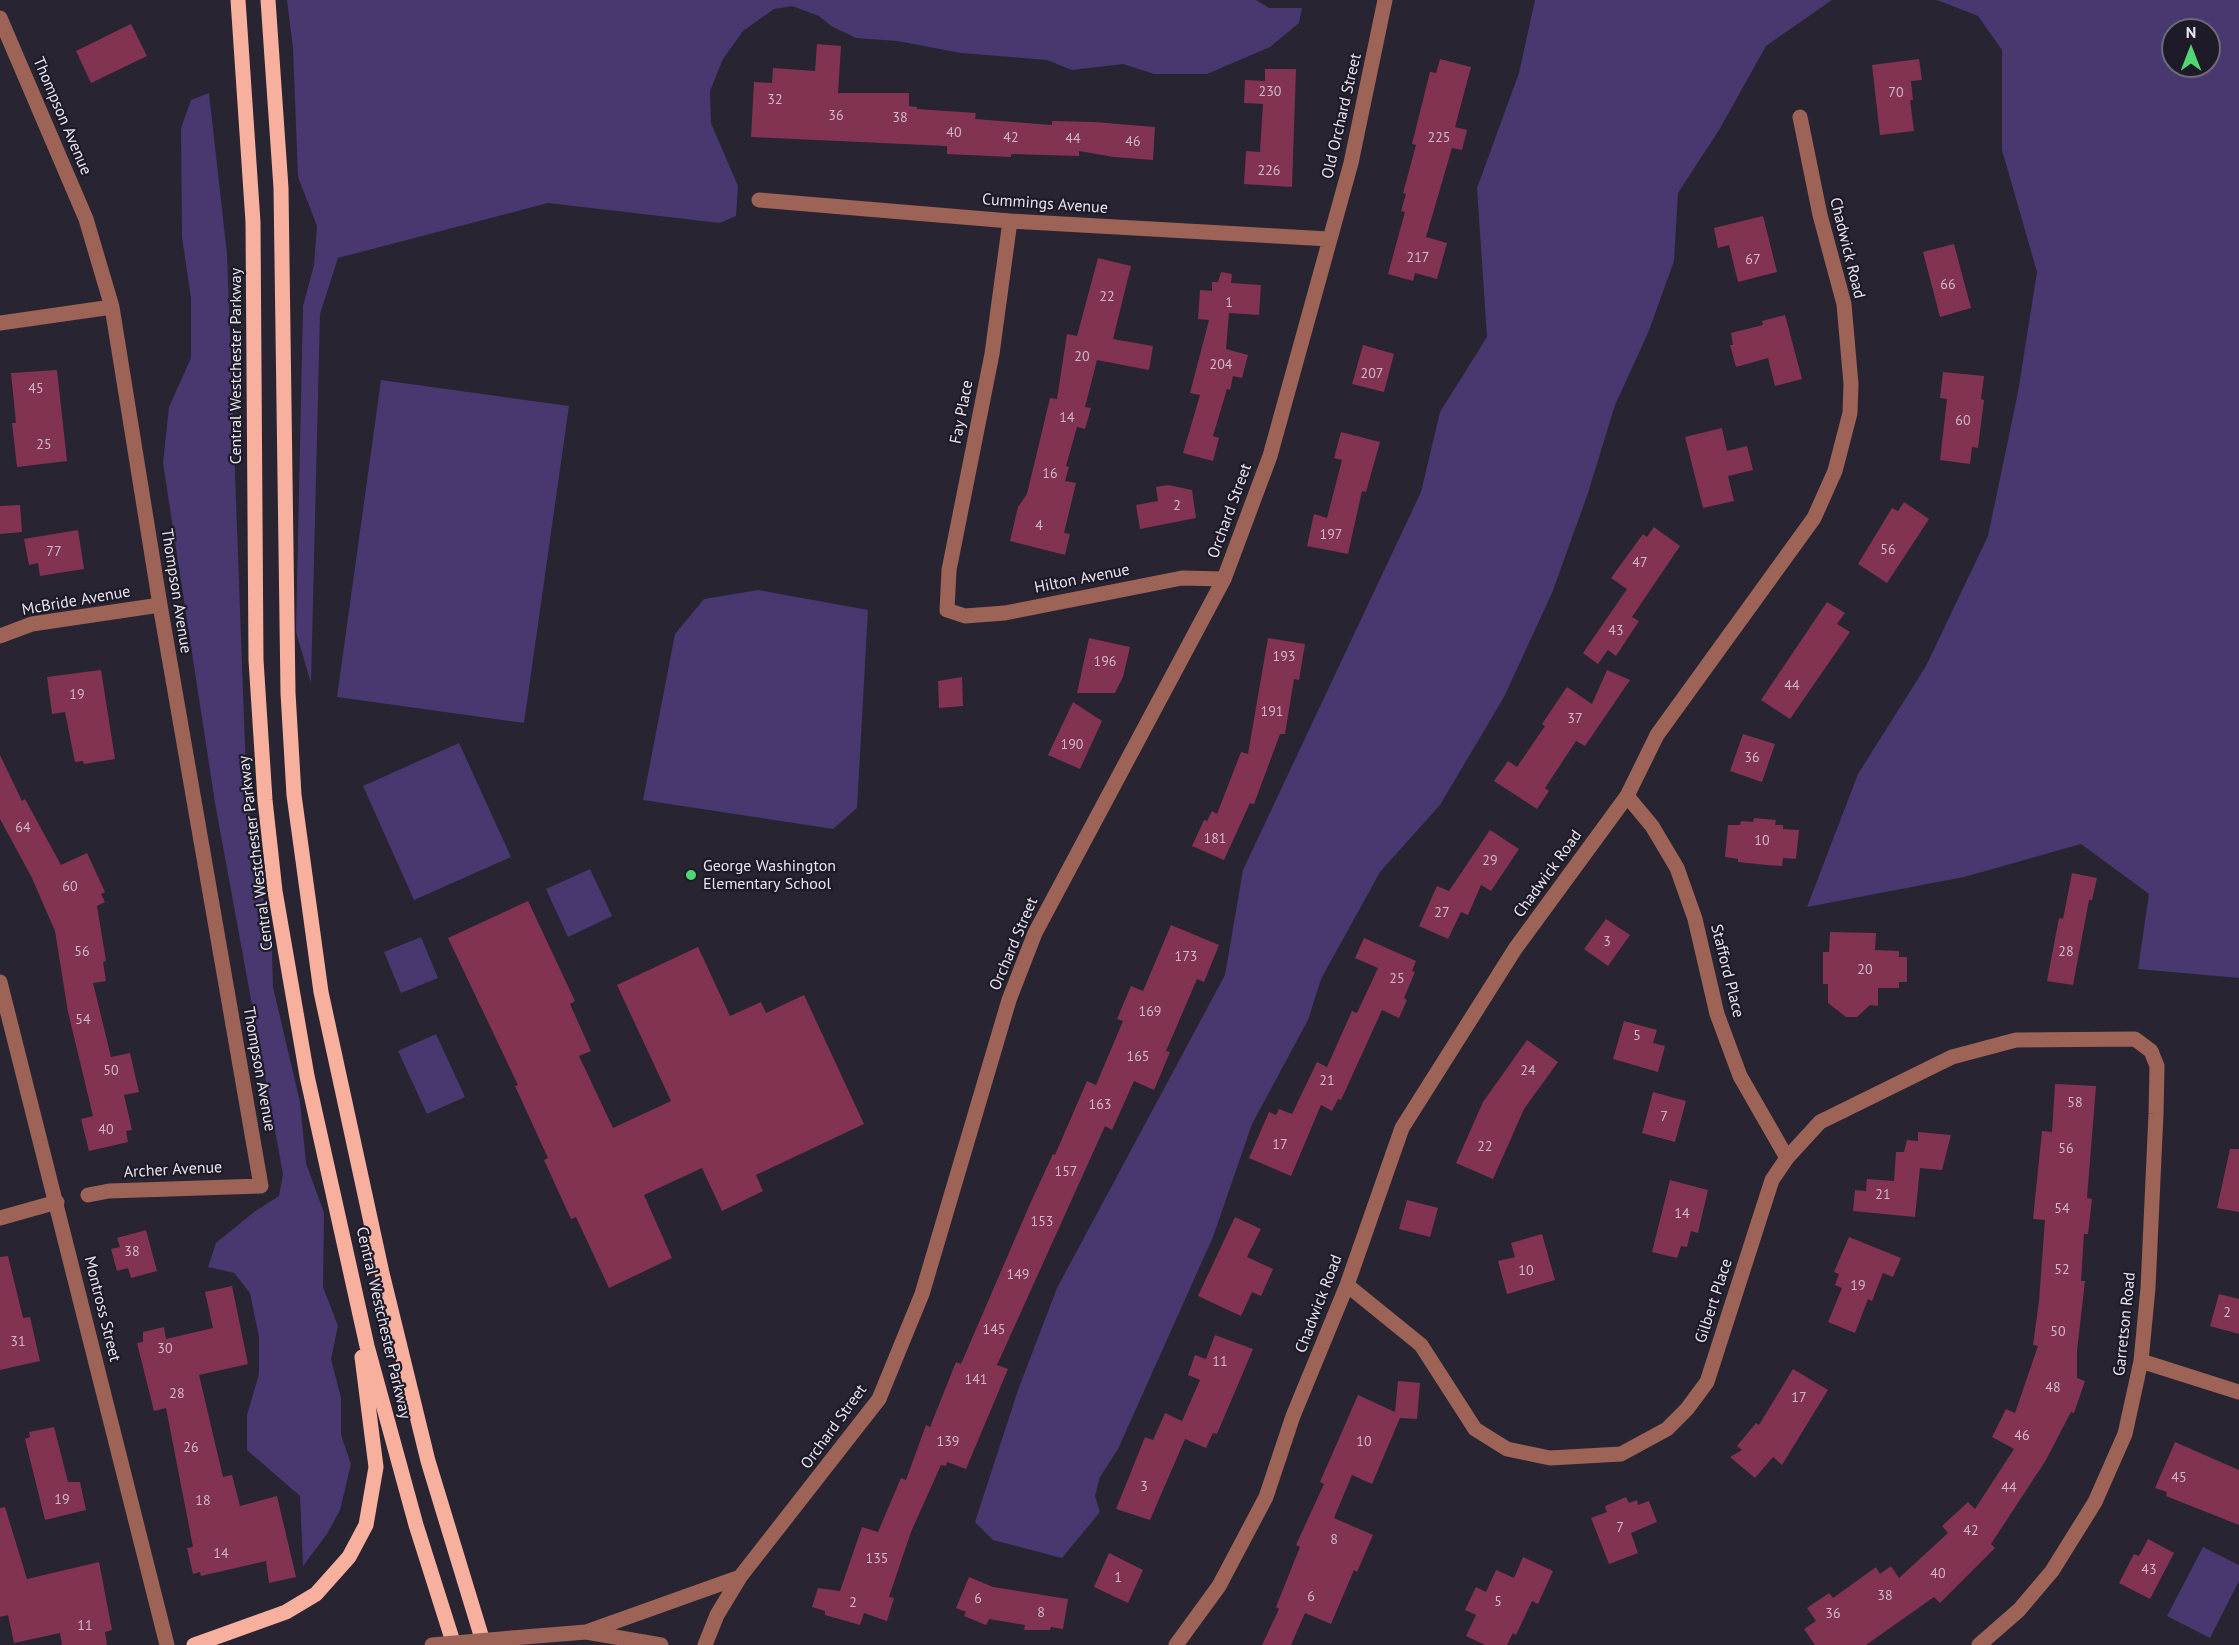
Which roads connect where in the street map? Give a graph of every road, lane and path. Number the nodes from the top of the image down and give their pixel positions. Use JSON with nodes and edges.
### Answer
{"nodes":[{"id":1,"x":238,"y":0,"type":"edge"},
{"id":2,"x":268,"y":0,"type":"edge"},
{"id":3,"x":1385,"y":0,"type":"edge"},
{"id":4,"x":0,"y":18,"type":"edge"},
{"id":5,"x":1800,"y":117,"type":"dead end"},
{"id":6,"x":759,"y":200,"type":"dead end"},
{"id":7,"x":1010,"y":221,"type":"junction"},
{"id":8,"x":1329,"y":239,"type":"junction"},
{"id":9,"x":112,"y":307,"type":"junction"},
{"id":10,"x":0,"y":323,"type":"edge"},
{"id":11,"x":1224,"y":579,"type":"junction"},
{"id":12,"x":160,"y":605,"type":"junction"},
{"id":13,"x":947,"y":610,"type":"joint"},
{"id":14,"x":0,"y":636,"type":"edge"},
{"id":15,"x":1627,"y":796,"type":"junction"},
{"id":16,"x":0,"y":982,"type":"edge"},
{"id":17,"x":2135,"y":1038,"type":"joint"},
{"id":18,"x":1787,"y":1158,"type":"junction"},
{"id":19,"x":261,"y":1186,"type":"joint"},
{"id":20,"x":88,"y":1195,"type":"dead end"},
{"id":21,"x":57,"y":1202,"type":"junction"},
{"id":22,"x":0,"y":1218,"type":"edge"},
{"id":23,"x":351,"y":1271,"type":"junction"},
{"id":24,"x":1347,"y":1285,"type":"junction"},
{"id":25,"x":2141,"y":1361,"type":"junction"},
{"id":26,"x":2239,"y":1392,"type":"edge"},
{"id":27,"x":740,"y":1577,"type":"junction"},
{"id":28,"x":585,"y":1632,"type":"junction"},
{"id":29,"x":167,"y":1645,"type":"edge"},
{"id":30,"x":195,"y":1645,"type":"edge"},
{"id":31,"x":432,"y":1645,"type":"edge"},
{"id":32,"x":454,"y":1645,"type":"edge"},
{"id":33,"x":484,"y":1645,"type":"edge"},
{"id":34,"x":661,"y":1645,"type":"edge"},
{"id":35,"x":705,"y":1645,"type":"edge"},
{"id":36,"x":1176,"y":1645,"type":"edge"},
{"id":37,"x":1980,"y":1645,"type":"edge"}],
"edges":[{"from":1,"to":23,"type":"main road","name":"Central Westchester Parkway"},
{"from":2,"to":33,"type":"main road","name":"Central Westchester Parkway"},
{"from":3,"to":8,"type":"street","name":"Old Orchard Street"},
{"from":4,"to":9,"type":"street","name":"Thompson Avenue"},
{"from":5,"to":15,"type":"street","name":"Chadwick Road"},
{"from":6,"to":7,"type":"street","name":"Cummings Avenue"},
{"from":7,"to":8,"type":"street","name":"Cummings Avenue"},
{"from":7,"to":13,"type":"street","name":"Fay Place"},
{"from":8,"to":11,"type":"street","name":"Orchard Street"},
{"from":9,"to":10,"type":"street"},
{"from":9,"to":12,"type":"street","name":"Thompson Avenue"},
{"from":11,"to":13,"type":"street","name":"Hilton Avenue"},
{"from":11,"to":27,"type":"street","name":"Orchard Street"},
{"from":12,"to":14,"type":"street","name":"McBride Avenue"},
{"from":12,"to":19,"type":"street","name":"Thompson Avenue"},
{"from":15,"to":18,"type":"street","name":"Stafford Place"},
{"from":15,"to":24,"type":"street","name":"Chadwick Road"},
{"from":16,"to":21,"type":"street","name":"Montross Street"},
{"from":17,"to":18,"type":"street","name":"Gilbert Place"},
{"from":17,"to":25,"type":"street","name":"Garretson Road"},
{"from":18,"to":24,"type":"street","name":"Gilbert Place"},
{"from":19,"to":20,"type":"street","name":"Archer Avenue"},
{"from":21,"to":22,"type":"street"},
{"from":21,"to":29,"type":"street","name":"Montross Street"},
{"from":23,"to":30,"type":"main road"},
{"from":23,"to":32,"type":"main road","name":"Central Westchester Parkway"},
{"from":24,"to":36,"type":"street","name":"Chadwick Road"},
{"from":25,"to":26,"type":"street"},
{"from":25,"to":37,"type":"street","name":"Garretson Road"},
{"from":27,"to":28,"type":"street"},
{"from":27,"to":35,"type":"street","name":"Orchard Street"},
{"from":28,"to":31,"type":"street","bridge":true},
{"from":28,"to":34,"type":"street"}]}
